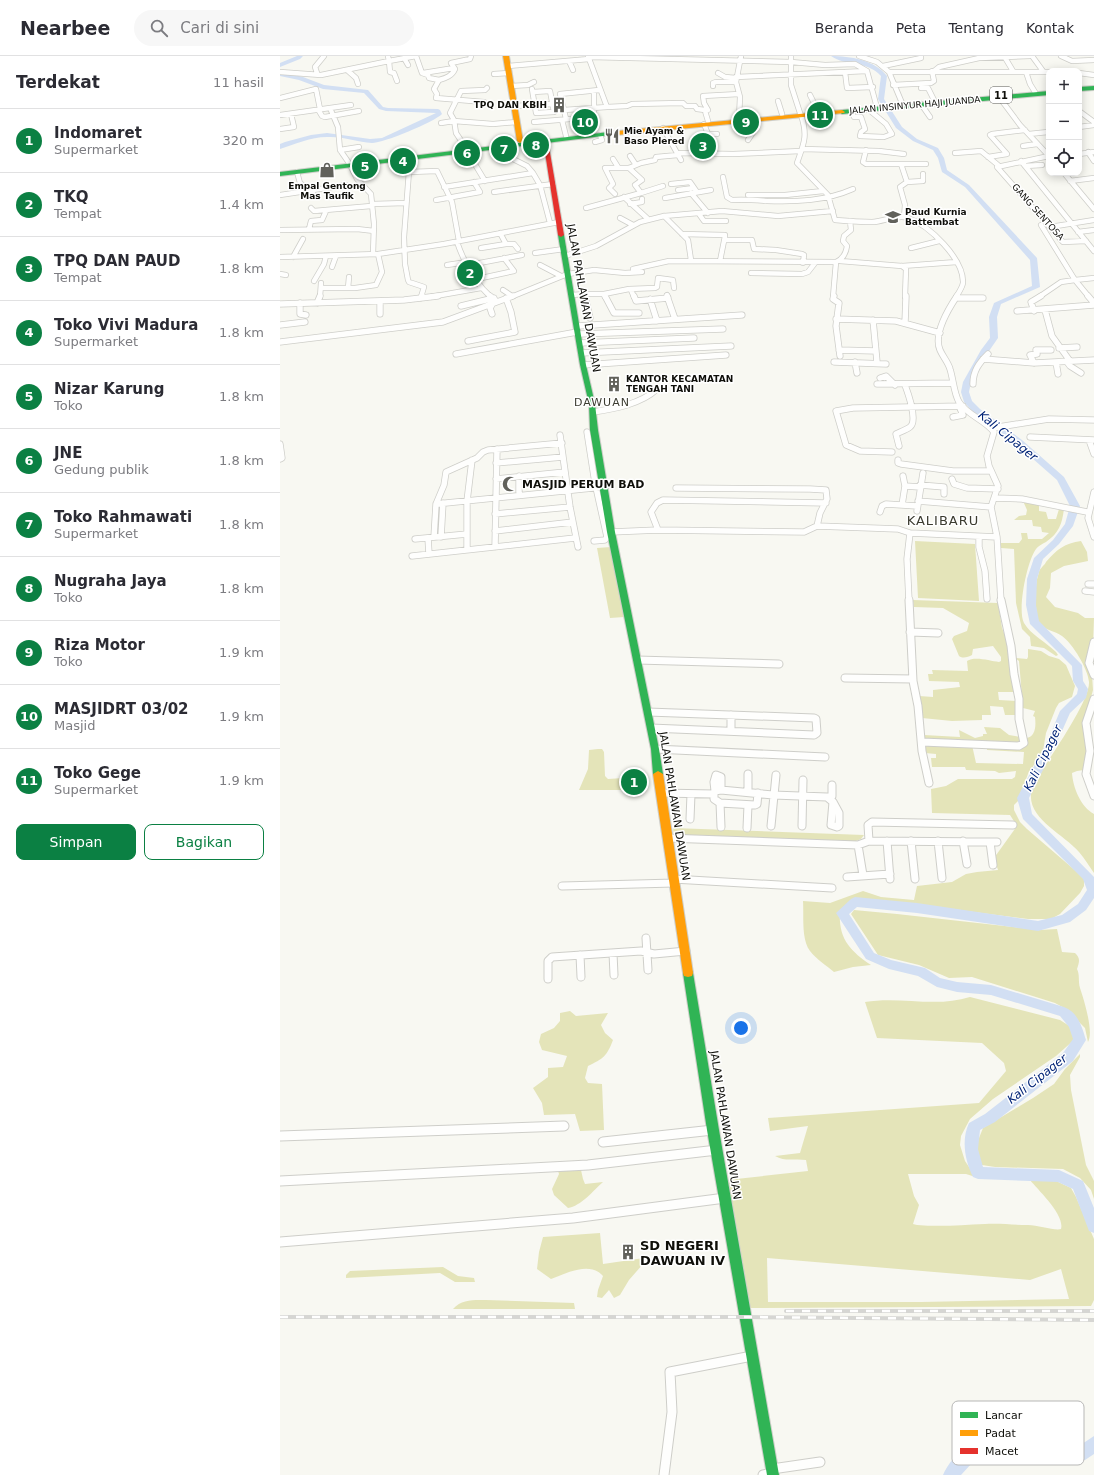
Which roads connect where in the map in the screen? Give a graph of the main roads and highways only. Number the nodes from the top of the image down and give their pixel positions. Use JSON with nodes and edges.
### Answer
{"nodes":[{"id":1,"x":506,"y":56,"type":"edge"},
{"id":2,"x":1094,"y":89,"type":"edge"},
{"id":3,"x":1082,"y":90,"type":"edge"},
{"id":4,"x":1044,"y":92,"type":"edge"},
{"id":5,"x":954,"y":100,"type":"junction"},
{"id":6,"x":896,"y":105,"type":"junction"},
{"id":7,"x":875,"y":106,"type":"junction"},
{"id":8,"x":800,"y":114,"type":"junction"},
{"id":9,"x":706,"y":123,"type":"junction"},
{"id":10,"x":625,"y":131,"type":"junction"},
{"id":11,"x":612,"y":132,"type":"junction"},
{"id":12,"x":544,"y":141,"type":"junction"},
{"id":13,"x":520,"y":142,"type":"junction"},
{"id":14,"x":466,"y":149,"type":"junction"},
{"id":15,"x":436,"y":153,"type":"junction"},
{"id":16,"x":346,"y":165,"type":"junction"},
{"id":17,"x":280,"y":173,"type":"edge"},
{"id":18,"x":773,"y":1472,"type":"edge"}],
"edges":[{"from":1,"to":13,"type":"main road"},
{"from":2,"to":3,"type":"main road"},
{"from":4,"to":5,"type":"main road","name":"JALAN INSINYUR HAJI JUANDA","number":"11"},
{"from":4,"to":5,"type":"main road","name":"JALAN INSINYUR HAJI JUANDA","number":"11"},
{"from":5,"to":6,"type":"main road","name":"JALAN INSINYUR HAJI JUANDA","number":"11"},
{"from":5,"to":6,"type":"main road","name":"JALAN INSINYUR HAJI JUANDA","number":"11"},
{"from":6,"to":7,"type":"main road","name":"JALAN INSINYUR HAJI JUANDA","number":"11"},
{"from":7,"to":8,"type":"main road","name":"JALAN INSINYUR HAJI JUANDA","number":"11"},
{"from":7,"to":8,"type":"main road","name":"JALAN INSINYUR HAJI JUANDA","number":"11"},
{"from":8,"to":9,"type":"main road","name":"JALAN INSINYUR HAJI JUANDA","number":"11"},
{"from":8,"to":9,"type":"main road","name":"JALAN INSINYUR HAJI JUANDA","number":"11"},
{"from":9,"to":10,"type":"main road","name":"JALAN INSINYUR HAJI JUANDA","number":"11"},
{"from":9,"to":10,"type":"main road","name":"JALAN INSINYUR HAJI JUANDA","number":"11"},
{"from":10,"to":11,"type":"main road","name":"JALAN INSINYUR HAJI JUANDA","number":"11"},
{"from":11,"to":12,"type":"main road","name":"JALAN INSINYUR HAJI JUANDA","number":"11"},
{"from":11,"to":13,"type":"main road","name":"JALAN INSINYUR HAJI JUANDA","number":"11"},
{"from":12,"to":14,"type":"main road","name":"JALAN INSINYUR HAJI JUANDA","number":"11"},
{"from":12,"to":18,"type":"main road","name":"JALAN PAHLAWAN DAWUAN"},
{"from":13,"to":14,"type":"main road","name":"JALAN INSINYUR HAJI JUANDA","number":"11"},
{"from":14,"to":15,"type":"main road","name":"JALAN INSINYUR HAJI JUANDA","number":"11"},
{"from":15,"to":16,"type":"main road","name":"JALAN INSINYUR HAJI JUANDA","number":"11"},
{"from":15,"to":16,"type":"main road","name":"JALAN INSINYUR HAJI JUANDA","number":"11"},
{"from":16,"to":17,"type":"main road","name":"JALAN INSINYUR HAJI JUANDA","number":"11"},
{"from":16,"to":17,"type":"main road","name":"JALAN INSINYUR HAJI JUANDA","number":"11"}]}
